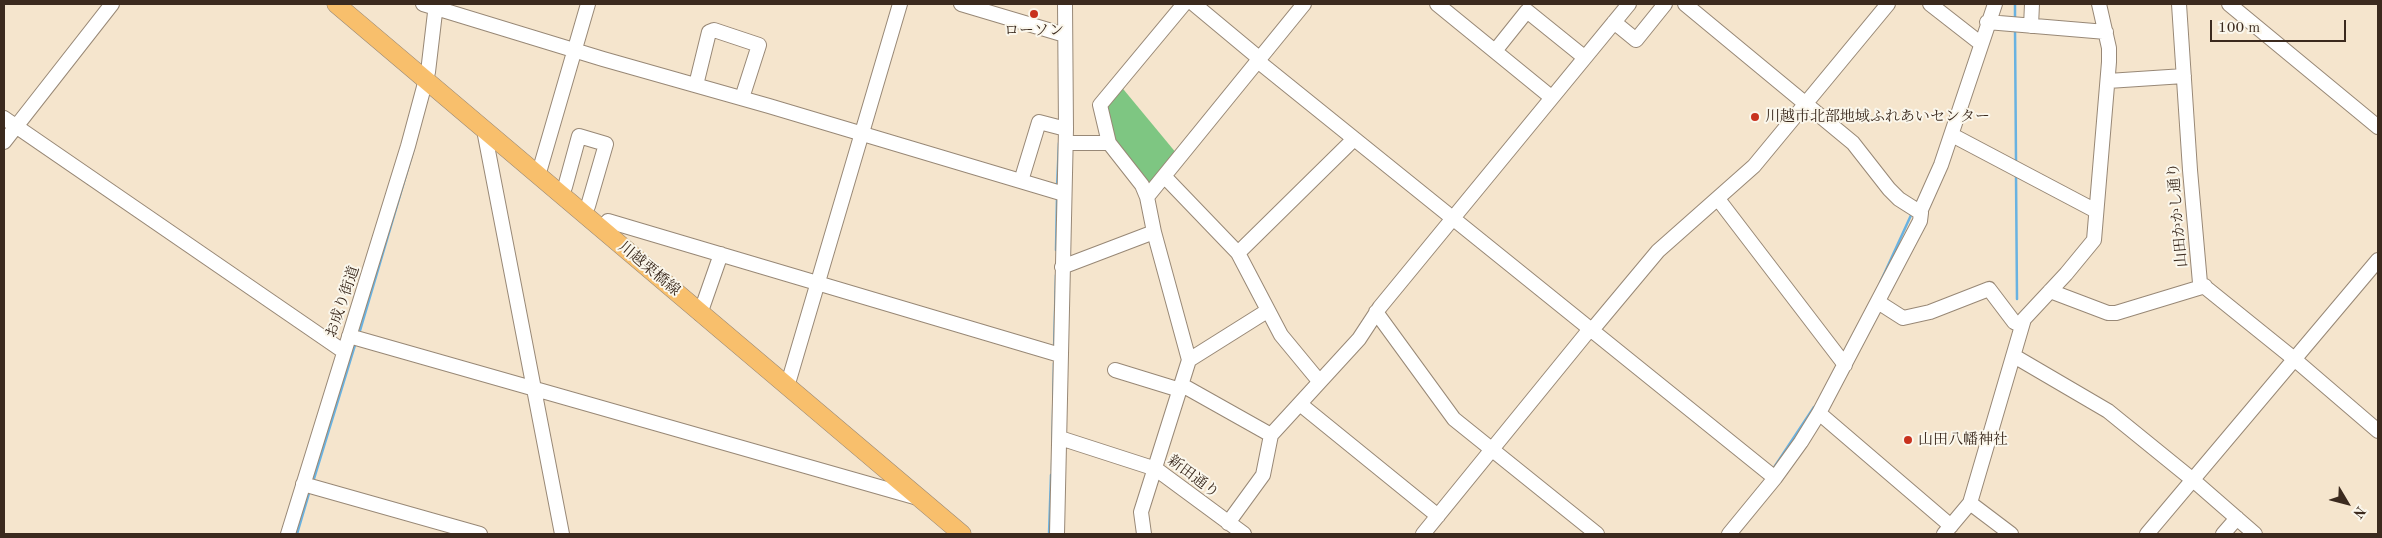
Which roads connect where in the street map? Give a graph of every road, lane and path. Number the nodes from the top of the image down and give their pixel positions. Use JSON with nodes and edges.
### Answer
{"nodes":[{"id":1,"x":112,"y":4,"type":"edge"},
{"id":2,"x":336,"y":4,"type":"edge"},
{"id":3,"x":588,"y":4,"type":"edge"},
{"id":4,"x":900,"y":4,"type":"edge"},
{"id":5,"x":961,"y":4,"type":"edge"},
{"id":6,"x":1064,"y":4,"type":"edge"},
{"id":7,"x":1184,"y":4,"type":"edge"},
{"id":8,"x":1194,"y":4,"type":"edge"},
{"id":9,"x":1304,"y":4,"type":"edge"},
{"id":10,"x":1437,"y":4,"type":"edge"},
{"id":11,"x":1629,"y":4,"type":"edge"},
{"id":12,"x":1665,"y":4,"type":"edge"},
{"id":13,"x":1685,"y":4,"type":"edge"},
{"id":14,"x":1888,"y":4,"type":"edge"},
{"id":15,"x":1930,"y":4,"type":"edge"},
{"id":16,"x":1994,"y":4,"type":"edge"},
{"id":17,"x":2032,"y":4,"type":"edge"},
{"id":18,"x":2099,"y":4,"type":"edge"},
{"id":19,"x":2179,"y":4,"type":"edge"},
{"id":20,"x":2229,"y":4,"type":"edge"},
{"id":21,"x":431,"y":5,"type":"edge"},
{"id":22,"x":1614,"y":22,"type":"junction"},
{"id":23,"x":1988,"y":22,"type":"junction"},
{"id":24,"x":2031,"y":26,"type":"junction"},
{"id":25,"x":2106,"y":32,"type":"junction"},
{"id":26,"x":1066,"y":35,"type":"junction"},
{"id":27,"x":1980,"y":43,"type":"junction"},
{"id":28,"x":575,"y":50,"type":"junction"},
{"id":29,"x":1495,"y":51,"type":"junction"},
{"id":30,"x":1584,"y":57,"type":"junction"},
{"id":31,"x":1260,"y":60,"type":"junction"},
{"id":32,"x":2184,"y":76,"type":"junction"},
{"id":33,"x":425,"y":80,"type":"junction"},
{"id":34,"x":2108,"y":81,"type":"junction"},
{"id":35,"x":696,"y":85,"type":"junction"},
{"id":36,"x":1552,"y":97,"type":"junction"},
{"id":37,"x":742,"y":98,"type":"junction"},
{"id":38,"x":1807,"y":104,"type":"junction"},
{"id":39,"x":4,"y":118,"type":"edge"},
{"id":40,"x":15,"y":127,"type":"junction"},
{"id":41,"x":2378,"y":127,"type":"edge"},
{"id":42,"x":1066,"y":129,"type":"junction"},
{"id":43,"x":484,"y":130,"type":"junction"},
{"id":44,"x":861,"y":134,"type":"junction"},
{"id":45,"x":1952,"y":135,"type":"junction"},
{"id":46,"x":1354,"y":139,"type":"junction"},
{"id":47,"x":4,"y":142,"type":"edge"},
{"id":48,"x":1066,"y":143,"type":"junction"},
{"id":49,"x":1109,"y":143,"type":"junction"},
{"id":50,"x":538,"y":176,"type":"junction"},
{"id":51,"x":1164,"y":176,"type":"junction"},
{"id":52,"x":1021,"y":181,"type":"junction"},
{"id":53,"x":559,"y":194,"type":"junction"},
{"id":54,"x":1064,"y":194,"type":"junction"},
{"id":55,"x":1147,"y":197,"type":"junction"},
{"id":56,"x":1718,"y":198,"type":"junction"},
{"id":57,"x":1920,"y":212,"type":"junction"},
{"id":58,"x":2096,"y":212,"type":"junction"},
{"id":59,"x":582,"y":213,"type":"junction"},
{"id":60,"x":1453,"y":218,"type":"junction"},
{"id":61,"x":602,"y":230,"type":"junction"},
{"id":62,"x":1154,"y":232,"type":"junction"},
{"id":63,"x":1238,"y":253,"type":"junction"},
{"id":64,"x":721,"y":254,"type":"junction"},
{"id":65,"x":2378,"y":260,"type":"edge"},
{"id":66,"x":1062,"y":267,"type":"junction"},
{"id":67,"x":817,"y":284,"type":"junction"},
{"id":68,"x":2205,"y":286,"type":"junction"},
{"id":69,"x":2050,"y":292,"type":"junction"},
{"id":70,"x":1878,"y":302,"type":"junction"},
{"id":71,"x":1267,"y":311,"type":"junction"},
{"id":72,"x":1376,"y":312,"type":"junction"},
{"id":73,"x":700,"y":314,"type":"junction"},
{"id":74,"x":2022,"y":326,"type":"junction"},
{"id":75,"x":1591,"y":330,"type":"junction"},
{"id":76,"x":349,"y":336,"type":"junction"},
{"id":77,"x":343,"y":351,"type":"junction"},
{"id":78,"x":1060,"y":354,"type":"junction"},
{"id":79,"x":2014,"y":356,"type":"junction"},
{"id":80,"x":2293,"y":358,"type":"junction"},
{"id":81,"x":1189,"y":360,"type":"junction"},
{"id":82,"x":1845,"y":365,"type":"junction"},
{"id":83,"x":1114,"y":370,"type":"dead end"},
{"id":84,"x":1319,"y":380,"type":"junction"},
{"id":85,"x":787,"y":387,"type":"junction"},
{"id":86,"x":1181,"y":387,"type":"junction"},
{"id":87,"x":535,"y":389,"type":"junction"},
{"id":88,"x":1300,"y":404,"type":"junction"},
{"id":89,"x":1819,"y":413,"type":"junction"},
{"id":90,"x":2378,"y":431,"type":"edge"},
{"id":91,"x":1271,"y":435,"type":"junction"},
{"id":92,"x":1060,"y":438,"type":"junction"},
{"id":93,"x":1492,"y":449,"type":"junction"},
{"id":94,"x":1156,"y":469,"type":"junction"},
{"id":95,"x":1775,"y":478,"type":"junction"},
{"id":96,"x":2193,"y":480,"type":"junction"},
{"id":97,"x":303,"y":484,"type":"junction"},
{"id":98,"x":918,"y":498,"type":"junction"},
{"id":99,"x":1970,"y":503,"type":"junction"},
{"id":100,"x":1438,"y":516,"type":"junction"},
{"id":101,"x":2236,"y":518,"type":"junction"},
{"id":102,"x":1228,"y":523,"type":"junction"},
{"id":103,"x":1948,"y":530,"type":"edge"},
{"id":104,"x":288,"y":534,"type":"edge"},
{"id":105,"x":480,"y":534,"type":"edge"},
{"id":106,"x":562,"y":534,"type":"edge"},
{"id":107,"x":962,"y":534,"type":"edge"},
{"id":108,"x":1057,"y":534,"type":"edge"},
{"id":109,"x":1144,"y":534,"type":"edge"},
{"id":110,"x":1244,"y":534,"type":"edge"},
{"id":111,"x":1423,"y":534,"type":"edge"},
{"id":112,"x":1597,"y":534,"type":"edge"},
{"id":113,"x":1729,"y":534,"type":"edge"},
{"id":114,"x":2011,"y":534,"type":"edge"},
{"id":115,"x":2147,"y":534,"type":"edge"},
{"id":116,"x":2223,"y":534,"type":"edge"},
{"id":117,"x":2255,"y":534,"type":"edge"}],
"edges":[{"from":1,"to":40,"type":"street"},
{"from":2,"to":33,"type":"main road","name":"川越栗橋線"},
{"from":3,"to":28,"type":"street"},
{"from":4,"to":44,"type":"street"},
{"from":5,"to":26,"type":"street"},
{"from":6,"to":26,"type":"street"},
{"from":7,"to":49,"type":"street"},
{"from":8,"to":31,"type":"street"},
{"from":9,"to":31,"type":"street"},
{"from":10,"to":29,"type":"street"},
{"from":11,"to":22,"type":"street"},
{"from":12,"to":22,"type":"street"},
{"from":13,"to":38,"type":"street"},
{"from":14,"to":38,"type":"street"},
{"from":15,"to":27,"type":"street"},
{"from":16,"to":23,"type":"street"},
{"from":17,"to":24,"type":"street"},
{"from":18,"to":25,"type":"street"},
{"from":19,"to":32,"type":"street","name":"山田かかし通り"},
{"from":20,"to":41,"type":"street"},
{"from":21,"to":28,"type":"street"},
{"from":21,"to":33,"type":"street","name":"お成り街道"},
{"from":22,"to":30,"type":"street"},
{"from":23,"to":24,"type":"street"},
{"from":23,"to":27,"type":"street"},
{"from":24,"to":25,"type":"street"},
{"from":25,"to":34,"type":"street"},
{"from":26,"to":42,"type":"street"},
{"from":27,"to":45,"type":"street"},
{"from":28,"to":35,"type":"street"},
{"from":28,"to":50,"type":"street"},
{"from":29,"to":30,"type":"street"},
{"from":29,"to":36,"type":"street"},
{"from":30,"to":36,"type":"street"},
{"from":31,"to":46,"type":"street"},
{"from":31,"to":51,"type":"street"},
{"from":32,"to":34,"type":"street"},
{"from":32,"to":68,"type":"street","name":"山田かかし通り"},
{"from":33,"to":43,"type":"main road","name":"川越栗橋線"},
{"from":33,"to":76,"type":"street","name":"お成り街道"},
{"from":34,"to":58,"type":"street"},
{"from":35,"to":37,"type":"street"},
{"from":35,"to":37,"type":"street"},
{"from":36,"to":60,"type":"street"},
{"from":37,"to":44,"type":"street"},
{"from":38,"to":56,"type":"street"},
{"from":38,"to":57,"type":"street"},
{"from":39,"to":40,"type":"street"},
{"from":40,"to":47,"type":"street"},
{"from":40,"to":77,"type":"street"},
{"from":42,"to":48,"type":"street"},
{"from":42,"to":52,"type":"street"},
{"from":43,"to":50,"type":"main road","name":"川越栗橋線"},
{"from":43,"to":87,"type":"street"},
{"from":44,"to":52,"type":"street"},
{"from":44,"to":67,"type":"street"},
{"from":45,"to":57,"type":"street"},
{"from":45,"to":58,"type":"street"},
{"from":46,"to":60,"type":"street"},
{"from":46,"to":63,"type":"street"},
{"from":48,"to":49,"type":"street"},
{"from":48,"to":54,"type":"street"},
{"from":49,"to":55,"type":"street"},
{"from":50,"to":53,"type":"main road","name":"川越栗橋線"},
{"from":51,"to":55,"type":"street"},
{"from":51,"to":63,"type":"street"},
{"from":52,"to":54,"type":"street"},
{"from":53,"to":59,"type":"main road","name":"川越栗橋線"},
{"from":53,"to":59,"type":"street"},
{"from":54,"to":66,"type":"street"},
{"from":55,"to":62,"type":"street"},
{"from":56,"to":75,"type":"street"},
{"from":56,"to":82,"type":"street"},
{"from":57,"to":70,"type":"street"},
{"from":58,"to":69,"type":"street"},
{"from":59,"to":61,"type":"main road","name":"川越栗橋線"},
{"from":60,"to":72,"type":"street"},
{"from":60,"to":75,"type":"street"},
{"from":61,"to":64,"type":"street"},
{"from":61,"to":73,"type":"main road","name":"川越栗橋線"},
{"from":62,"to":66,"type":"street"},
{"from":62,"to":81,"type":"street"},
{"from":63,"to":71,"type":"street"},
{"from":64,"to":67,"type":"street"},
{"from":64,"to":73,"type":"street"},
{"from":65,"to":80,"type":"street"},
{"from":66,"to":78,"type":"street"},
{"from":67,"to":78,"type":"street"},
{"from":67,"to":85,"type":"street"},
{"from":68,"to":69,"type":"street"},
{"from":68,"to":80,"type":"street"},
{"from":69,"to":74,"type":"street"},
{"from":70,"to":74,"type":"street"},
{"from":70,"to":82,"type":"street"},
{"from":71,"to":81,"type":"street"},
{"from":71,"to":84,"type":"street"},
{"from":72,"to":84,"type":"street"},
{"from":72,"to":93,"type":"street"},
{"from":73,"to":85,"type":"main road","name":"川越栗橋線"},
{"from":74,"to":79,"type":"street"},
{"from":75,"to":93,"type":"street"},
{"from":75,"to":95,"type":"street"},
{"from":76,"to":77,"type":"street","name":"お成り街道"},
{"from":76,"to":87,"type":"street"},
{"from":77,"to":97,"type":"street","name":"お成り街道"},
{"from":78,"to":92,"type":"street"},
{"from":79,"to":96,"type":"street"},
{"from":79,"to":99,"type":"street"},
{"from":80,"to":90,"type":"street"},
{"from":80,"to":96,"type":"street"},
{"from":81,"to":86,"type":"street"},
{"from":82,"to":89,"type":"street"},
{"from":83,"to":86,"type":"street"},
{"from":84,"to":88,"type":"street"},
{"from":85,"to":98,"type":"main road","name":"川越栗橋線"},
{"from":86,"to":91,"type":"street"},
{"from":86,"to":94,"type":"street"},
{"from":87,"to":98,"type":"street"},
{"from":87,"to":106,"type":"street"},
{"from":88,"to":91,"type":"street"},
{"from":88,"to":100,"type":"street"},
{"from":89,"to":95,"type":"street"},
{"from":89,"to":103,"type":"street"},
{"from":91,"to":102,"type":"street"},
{"from":92,"to":94,"type":"street","name":"新田通り"},
{"from":92,"to":108,"type":"street"},
{"from":93,"to":100,"type":"street"},
{"from":93,"to":112,"type":"street"},
{"from":94,"to":102,"type":"street","name":"新田通り"},
{"from":94,"to":109,"type":"street"},
{"from":95,"to":113,"type":"street"},
{"from":96,"to":101,"type":"street"},
{"from":96,"to":115,"type":"street"},
{"from":97,"to":104,"type":"street","name":"お成り街道"},
{"from":97,"to":105,"type":"street"},
{"from":98,"to":107,"type":"main road","name":"川越栗橋線"},
{"from":99,"to":103,"type":"street"},
{"from":99,"to":114,"type":"street"},
{"from":100,"to":111,"type":"street"},
{"from":101,"to":116,"type":"street"},
{"from":101,"to":117,"type":"street"},
{"from":102,"to":110,"type":"street","name":"新田通り"}]}
